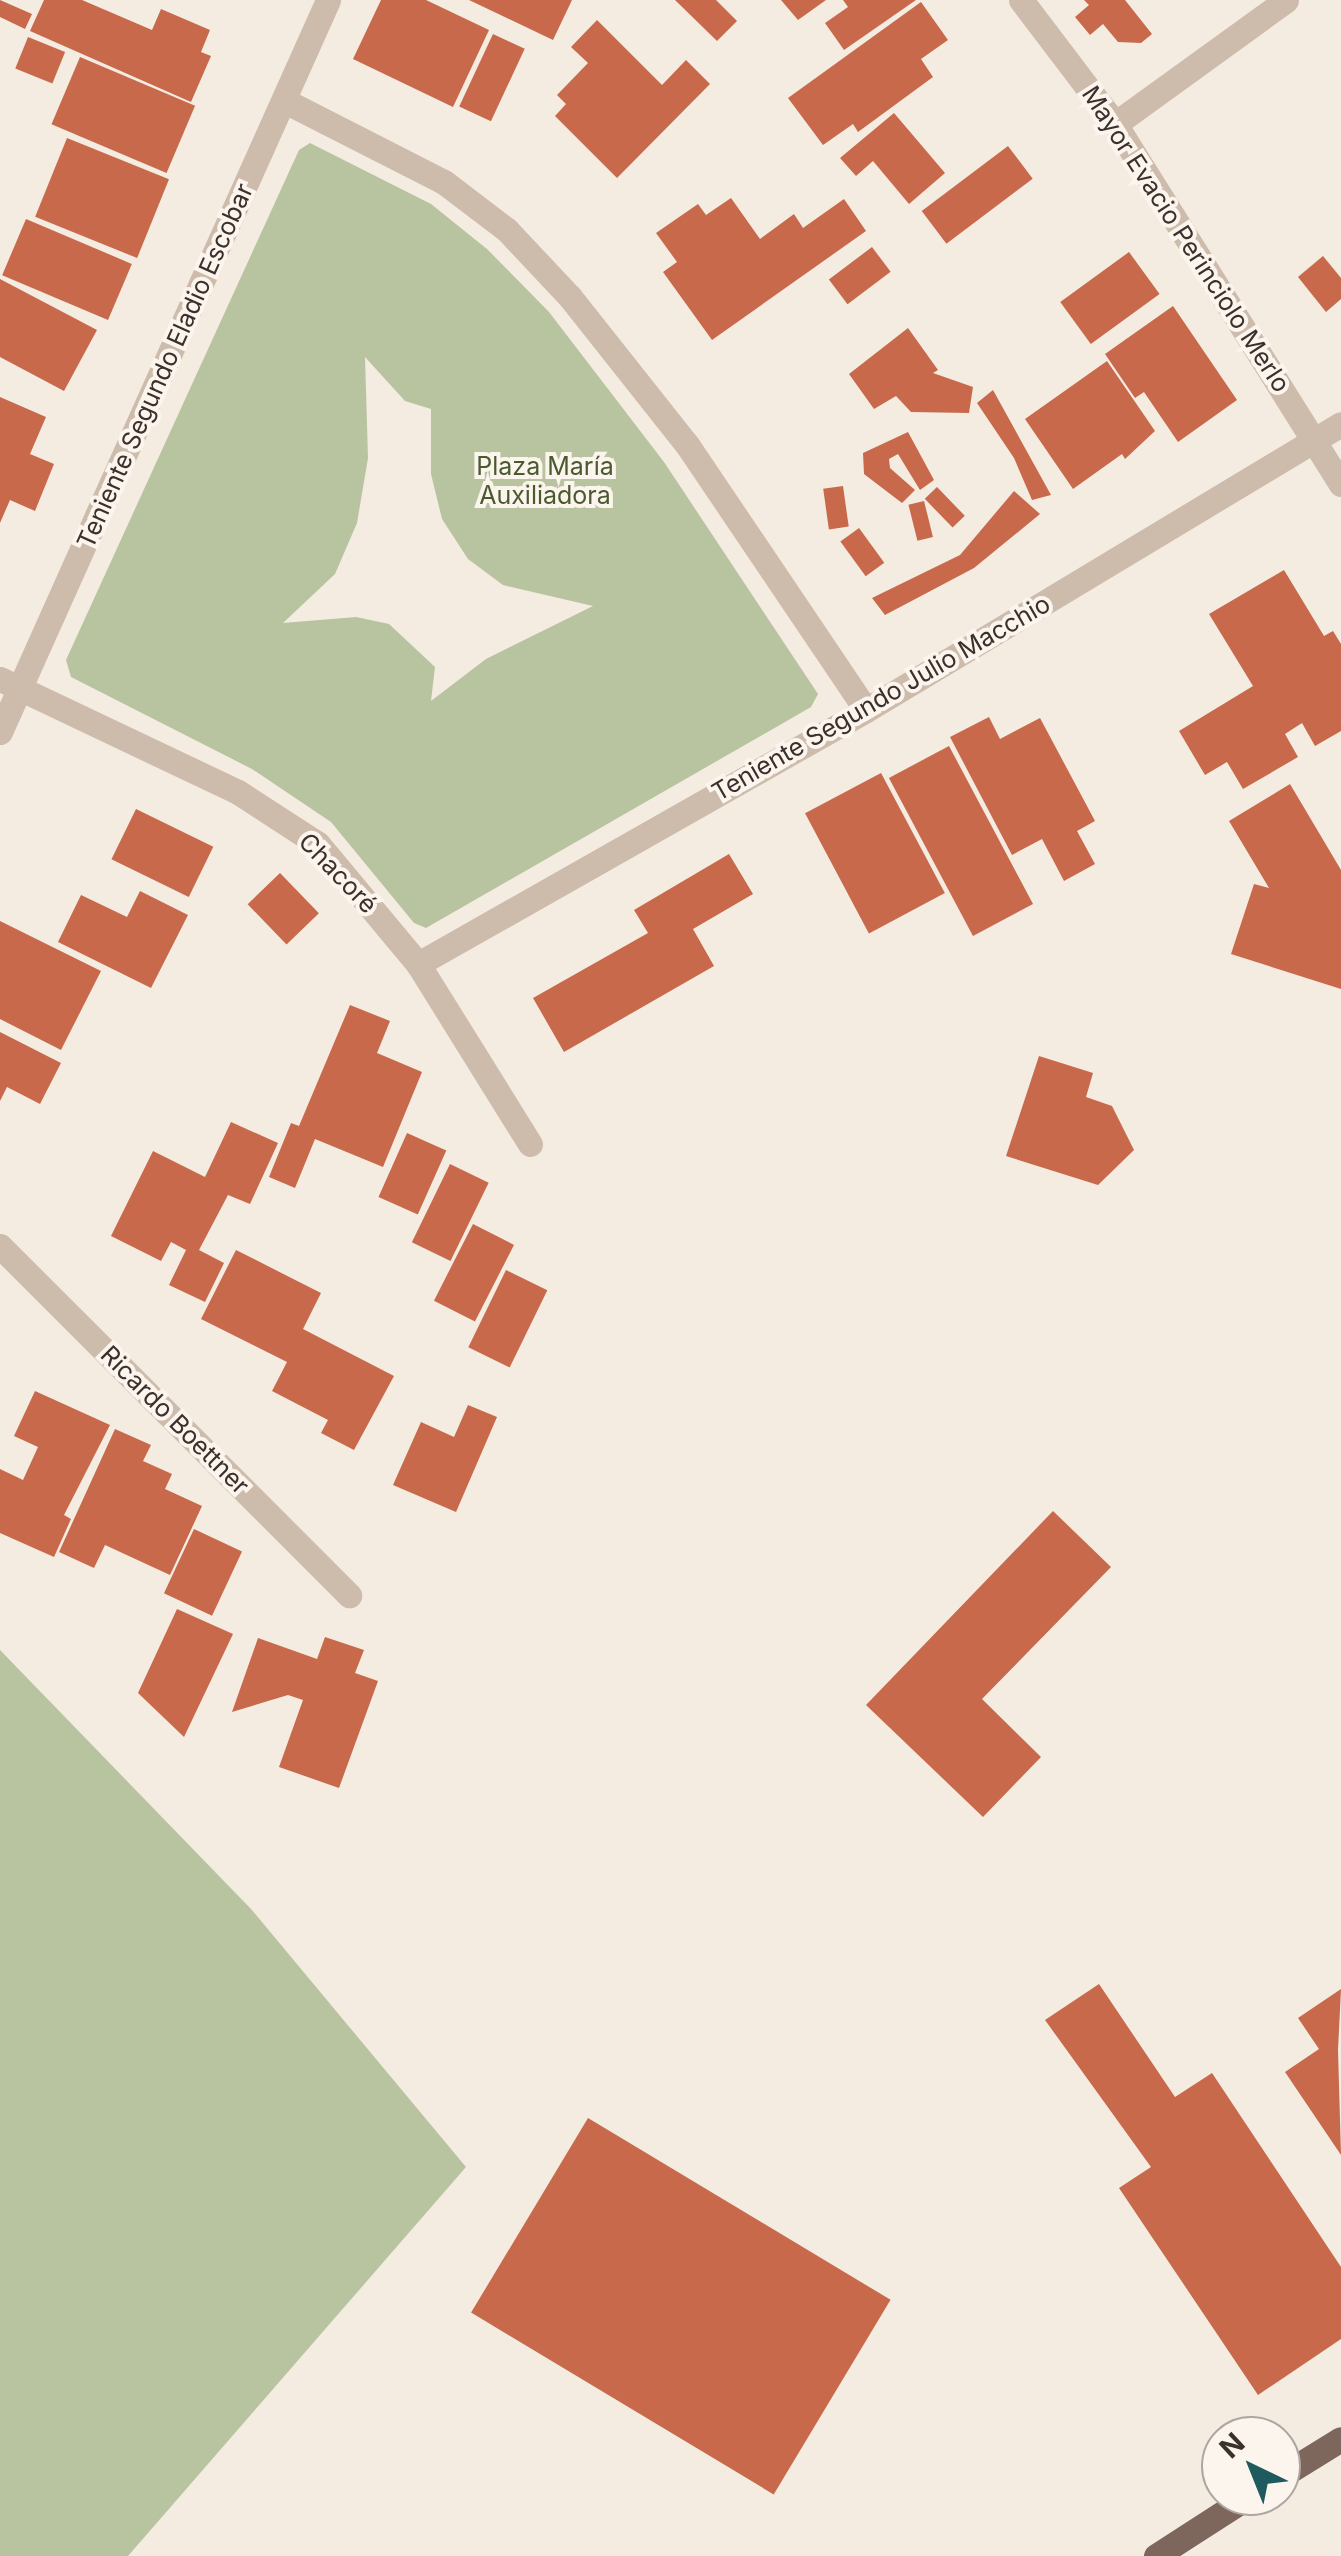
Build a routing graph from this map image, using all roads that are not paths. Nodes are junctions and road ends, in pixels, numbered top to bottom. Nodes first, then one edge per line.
1 (328, 0) edge
2 (1021, 0) edge
3 (1286, 0) edge
4 (286, 100) junction
5 (1115, 124) junction
6 (1341, 424) edge
7 (1316, 438) junction
8 (1341, 484) edge
9 (10, 684) edge
10 (866, 710) junction
11 (0, 732) edge
12 (418, 964) junction
13 (530, 1144) dead end
14 (0, 1246) edge
15 (349, 1594) dead end
16 (1341, 2439) edge
17 (1301, 2464) edge
18 (1222, 2516) edge
19 (1172, 2552) edge

1 - 4 street, Teniente Segundo Eladio Escobar
2 - 5 street, Mayor Evacio Perinciolo Merlo
3 - 5 street
4 - 9 street, Teniente Segundo Eladio Escobar
4 - 10 street
5 - 7 street, Mayor Evacio Perinciolo Merlo
6 - 7 street, Teniente Segundo Julio Macchio
7 - 8 street, Mayor Evacio Perinciolo Merlo
7 - 10 street, Teniente Segundo Julio Macchio
9 - 11 street, Teniente Segundo Eladio Escobar
9 - 12 street, Chacoré
10 - 12 street, Teniente Segundo Julio Macchio
12 - 13 street, Chacoré
14 - 15 street, Ricardo Boettner
16 - 17 main road
18 - 19 main road

